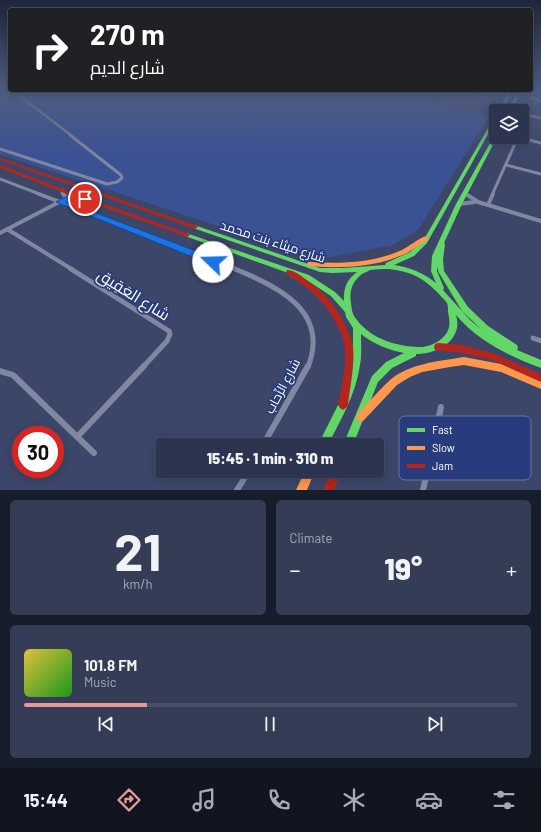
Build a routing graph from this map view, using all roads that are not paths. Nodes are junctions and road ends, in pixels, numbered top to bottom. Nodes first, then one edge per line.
1 (41, 113) edge
2 (529, 115) edge
3 (541, 118) edge
4 (489, 129) edge
5 (529, 140) edge
6 (541, 143) edge
7 (492, 144) edge
8 (515, 144) edge
9 (0, 149) edge
10 (0, 159) edge
11 (506, 165) junction
12 (0, 166) edge
13 (541, 174) edge
14 (0, 179) edge
15 (63, 190) junction
16 (465, 193) junction
17 (85, 199) junction
18 (62, 201) junction
19 (478, 202) junction
20 (459, 204) junction
21 (488, 205) junction
22 (541, 221) edge
23 (7, 229) junction
24 (0, 233) edge
25 (428, 237) junction
26 (442, 242) junction
27 (285, 259) junction
28 (278, 266) junction
29 (385, 266) junction
30 (371, 267) junction
31 (443, 293) junction
32 (450, 303) junction
33 (348, 312) junction
34 (357, 325) junction
35 (533, 338) dead end
36 (541, 342) edge
37 (438, 347) junction
38 (415, 352) junction
39 (541, 360) edge
40 (541, 364) edge
41 (0, 371) edge
42 (541, 378) edge
43 (541, 385) edge
44 (343, 405) junction
45 (440, 407) dead end
46 (438, 416) edge
47 (361, 418) junction
48 (78, 436) junction
49 (268, 438) edge
50 (326, 438) edge
51 (351, 438) edge
52 (94, 453) dead end
53 (244, 478) edge
54 (306, 478) edge
55 (334, 478) edge
56 (425, 480) edge
57 (237, 490) edge
58 (300, 490) edge
59 (328, 490) edge
60 (423, 490) edge

1 - 9 street
2 - 3 street
4 - 25 main road
5 - 6 street
7 - 16 main road
8 - 11 street
10 - 27 main road, شارع ميثاء بنت محمد
11 - 13 street
11 - 21 street
12 - 15 main road, شارع ميثاء بنت محمد
14 - 18 street, شارع الرِّحاب
15 - 17 main road, شارع ميثاء بنت محمد
15 - 18 street
16 - 19 street
16 - 20 main road
17 - 18 street
17 - 28 main road, شارع ميثاء بنت محمد
18 - 23 street
18 - 49 street, شارع الرِّحاب
19 - 20 street
19 - 21 street
20 - 26 main road
21 - 22 street
23 - 24 street
23 - 48 street, شارع العَقِيق
25 - 27 main road
25 - 29 main road
26 - 31 main road
26 - 39 main road
27 - 30 main road, شارع ميثاء بنت محمد
28 - 33 main road, شارع ميثاء بنت محمد
28 - 44 main road
29 - 30 main road, شارع ميثاء بنت محمد
29 - 31 main road, شارع ميثاء بنت محمد
30 - 33 main road
31 - 32 main road, شارع ميثاء بنت محمد
32 - 37 main road
32 - 40 main road, شارع ميثاء بنت محمد
33 - 34 main road
34 - 38 main road
34 - 44 main road
35 - 36 street
37 - 38 main road
37 - 42 main road
38 - 47 main road
41 - 48 street
43 - 47 main road
44 - 50 main road
45 - 46 street
47 - 51 main road
48 - 52 street
53 - 57 street
54 - 58 main road
55 - 59 main road
56 - 60 street

